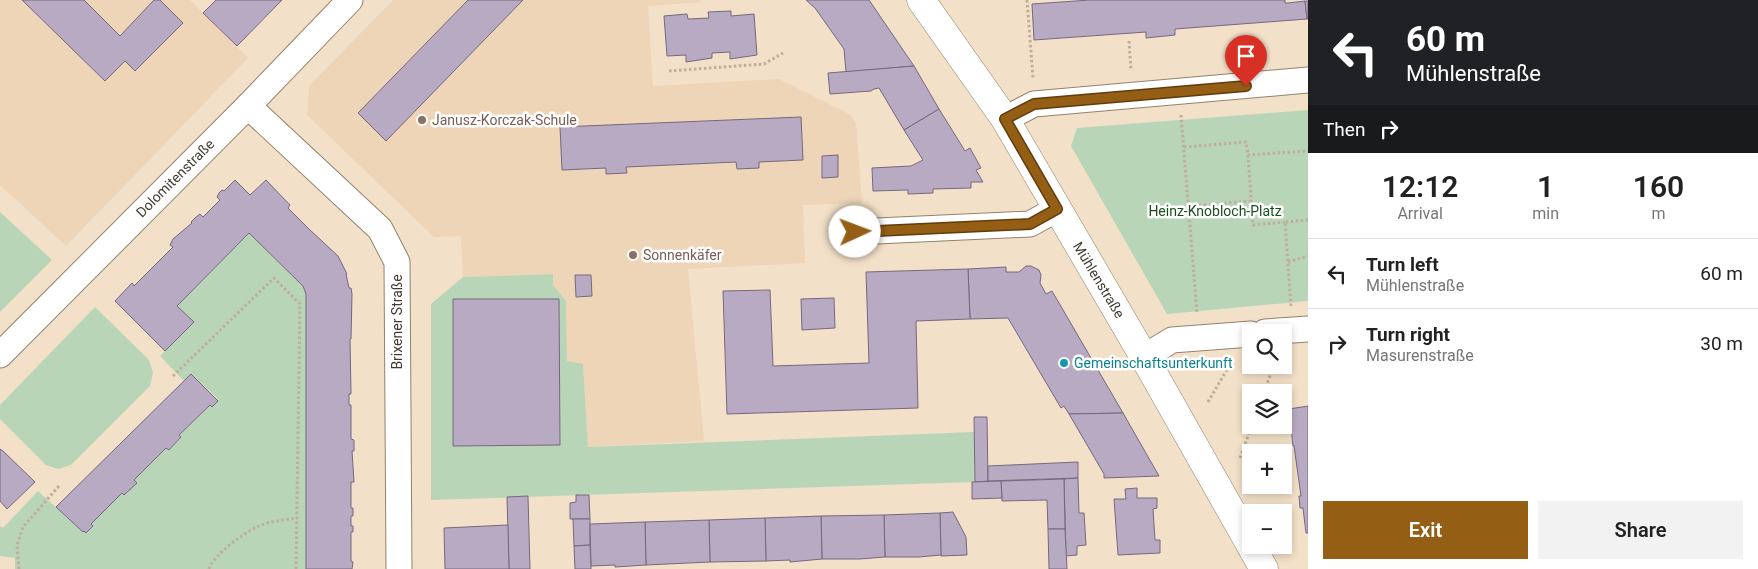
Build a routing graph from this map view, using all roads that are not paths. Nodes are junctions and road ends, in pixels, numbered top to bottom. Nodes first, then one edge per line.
1 (350, 0) edge
2 (921, 0) edge
3 (1308, 80) edge
4 (248, 106) junction
5 (1005, 119) junction
6 (1057, 209) junction
7 (855, 232) dead end
8 (1308, 329) edge
9 (1292, 330) edge
10 (1242, 335) edge
11 (0, 355) edge
12 (1144, 357) junction
13 (399, 569) edge
14 (1264, 569) edge

1 - 4 street, Dolomitenstraße
2 - 5 main road, Mühlenstraße
3 - 5 street
4 - 11 street, Dolomitenstraße
4 - 13 street, Brixener Straße
5 - 6 main road, Mühlenstraße
6 - 7 street
6 - 12 main road, Mühlenstraße
8 - 9 street
10 - 12 street
12 - 14 main road, Mühlenstraße

